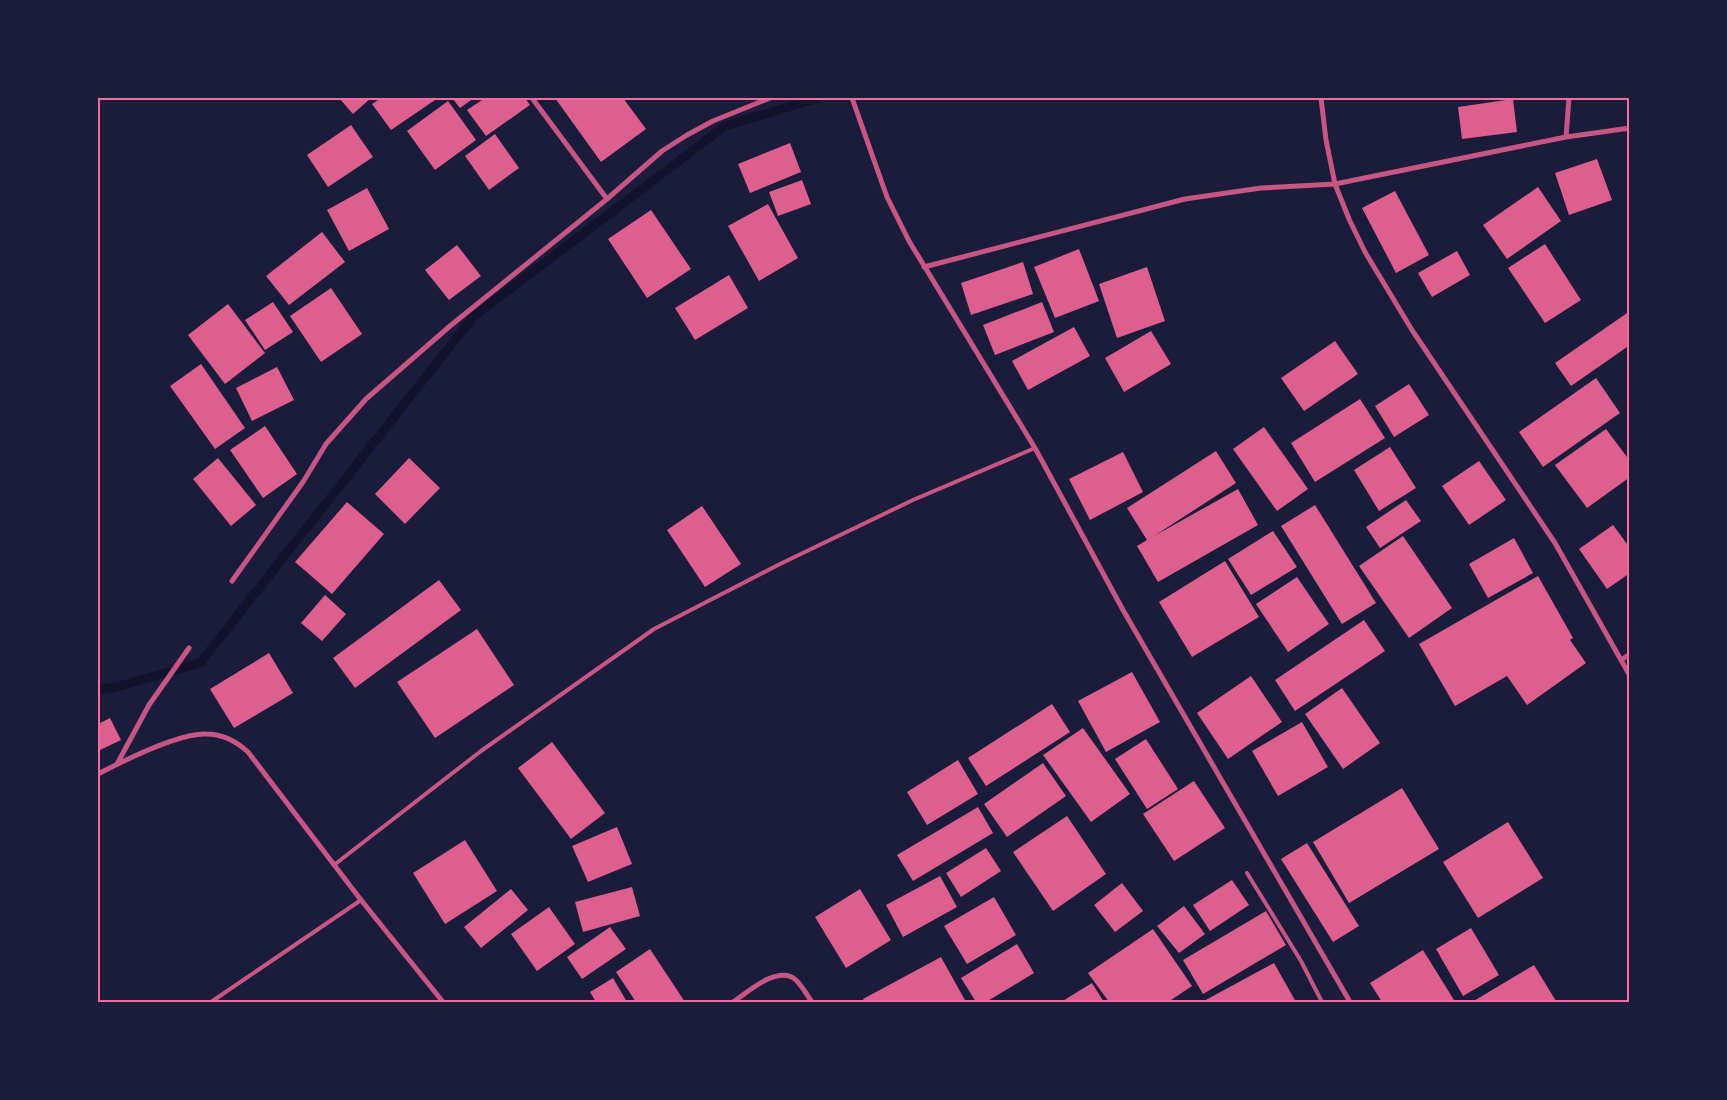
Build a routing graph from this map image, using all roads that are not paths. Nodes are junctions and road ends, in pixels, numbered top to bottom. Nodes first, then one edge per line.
1 (532, 98) edge
2 (770, 98) edge
3 (852, 98) edge
4 (1321, 98) edge
5 (1569, 98) edge
6 (1630, 128) edge
7 (1566, 137) junction
8 (1335, 184) junction
9 (606, 199) junction
10 (924, 267) junction
11 (1035, 448) junction
12 (232, 581) dead end
13 (189, 648) dead end
14 (1630, 654) edge
15 (1621, 660) junction
16 (1630, 676) edge
17 (116, 764) junction
18 (98, 774) edge
19 (334, 865) junction
20 (1247, 873) dead end
21 (361, 900) junction
22 (211, 1002) edge
23 (443, 1002) edge
24 (733, 1002) edge
25 (812, 1002) edge
26 (1322, 1002) edge
27 (1350, 1002) edge

1 - 9 street
2 - 9 street
3 - 10 street
4 - 8 street
5 - 7 street
6 - 7 street
7 - 8 street
8 - 10 street
8 - 15 street
9 - 12 street
10 - 11 street
11 - 19 lane
11 - 27 street
13 - 17 street
14 - 15 street
15 - 16 street
17 - 18 street
17 - 19 street
19 - 21 street
20 - 26 lane
21 - 22 lane
21 - 23 street
24 - 25 street

